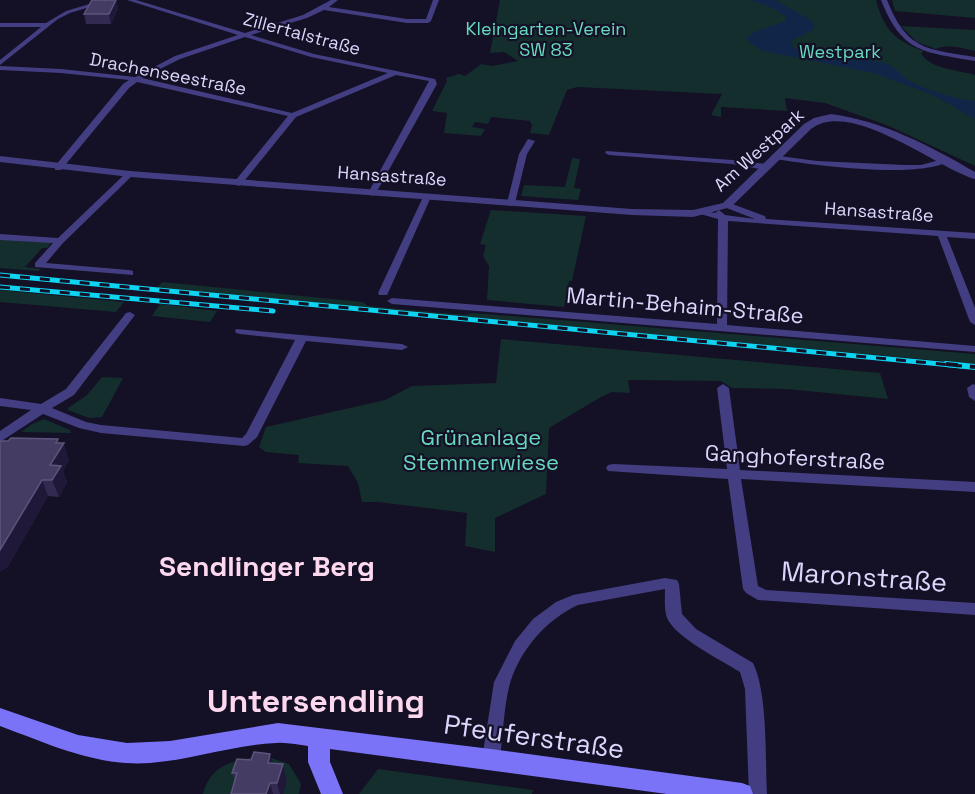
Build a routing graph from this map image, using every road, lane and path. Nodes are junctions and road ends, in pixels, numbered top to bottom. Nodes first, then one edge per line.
1 (109, 0) edge
2 (130, 0) edge
3 (335, 0) edge
4 (345, 0) edge
5 (436, 0) edge
6 (884, 0) edge
7 (323, 8) junction
8 (333, 10) junction
9 (0, 25) edge
10 (47, 25) junction
11 (246, 35) junction
12 (975, 59) edge
13 (0, 63) edge
14 (0, 68) edge
15 (395, 72) junction
16 (135, 79) junction
17 (293, 115) junction
18 (531, 141) dead end
19 (609, 153) dead end
20 (775, 157) junction
21 (0, 159) edge
22 (947, 160) junction
23 (766, 167) junction
24 (58, 168) junction
25 (130, 174) junction
26 (975, 176) edge
27 (238, 183) junction
28 (372, 193) junction
29 (427, 197) junction
30 (511, 203) junction
31 (722, 211) junction
32 (699, 212) joint
33 (781, 223) junction
34 (942, 235) junction
35 (975, 236) edge
36 (0, 237) edge
37 (60, 241) junction
38 (129, 273) dead end
39 (130, 315) dead end
40 (975, 322) edge
41 (722, 327) junction
42 (240, 331) dead end
43 (302, 337) junction
44 (402, 347) dead end
45 (975, 349) edge
46 (723, 388) dead end
47 (0, 402) edge
48 (44, 409) junction
49 (0, 438) edge
50 (613, 468) dead end
51 (734, 474) junction
52 (975, 487) edge
53 (975, 609) edge
54 (0, 717) edge
55 (319, 737) junction
56 (491, 759) junction
57 (332, 794) edge
58 (742, 794) edge
59 (758, 794) edge

1 - 10 street
2 - 11 street, Zillertalstraße
3 - 7 street
4 - 8 street
5 - 8 street
6 - 12 street
7 - 8 street
7 - 11 street
9 - 10 street
10 - 13 street
11 - 15 street, Zillertalstraße
11 - 16 street
14 - 16 street, Drachenseestraße
15 - 17 street
15 - 28 street, Zillertalstraße
16 - 17 street, Drachenseestraße
16 - 24 street
17 - 27 street
18 - 30 street
19 - 23 street
20 - 22 street
20 - 22 street, Am Westpark
20 - 23 street, Am Westpark
21 - 24 street, Hansastraße
22 - 26 street, Am Westpark
23 - 31 street, Am Westpark
24 - 25 street, Hansastraße
25 - 27 street, Hansastraße
25 - 37 street
27 - 28 street, Hansastraße
28 - 29 street, Hansastraße
29 - 30 street, Hansastraße
29 - 41 street, Martin-Behaim-Straße
30 - 32 street, Hansastraße
31 - 32 street, Am Westpark
31 - 33 street, Hansastraße
31 - 33 street, Hansastraße
31 - 41 street
33 - 34 street, Hansastraße
34 - 35 street, Hansastraße
34 - 40 street
36 - 37 street
37 - 38 street
39 - 48 street
41 - 45 street, Martin-Behaim-Straße
42 - 43 street
43 - 44 street
43 - 48 street
46 - 51 street
47 - 48 street
48 - 49 street
50 - 51 street, Ganghoferstraße
51 - 52 street, Ganghoferstraße
51 - 53 street, Maronstraße
54 - 55 main road, Pfeuferstraße
55 - 56 main road, Pfeuferstraße
55 - 57 main road
56 - 58 main road, Pfeuferstraße
56 - 59 street

